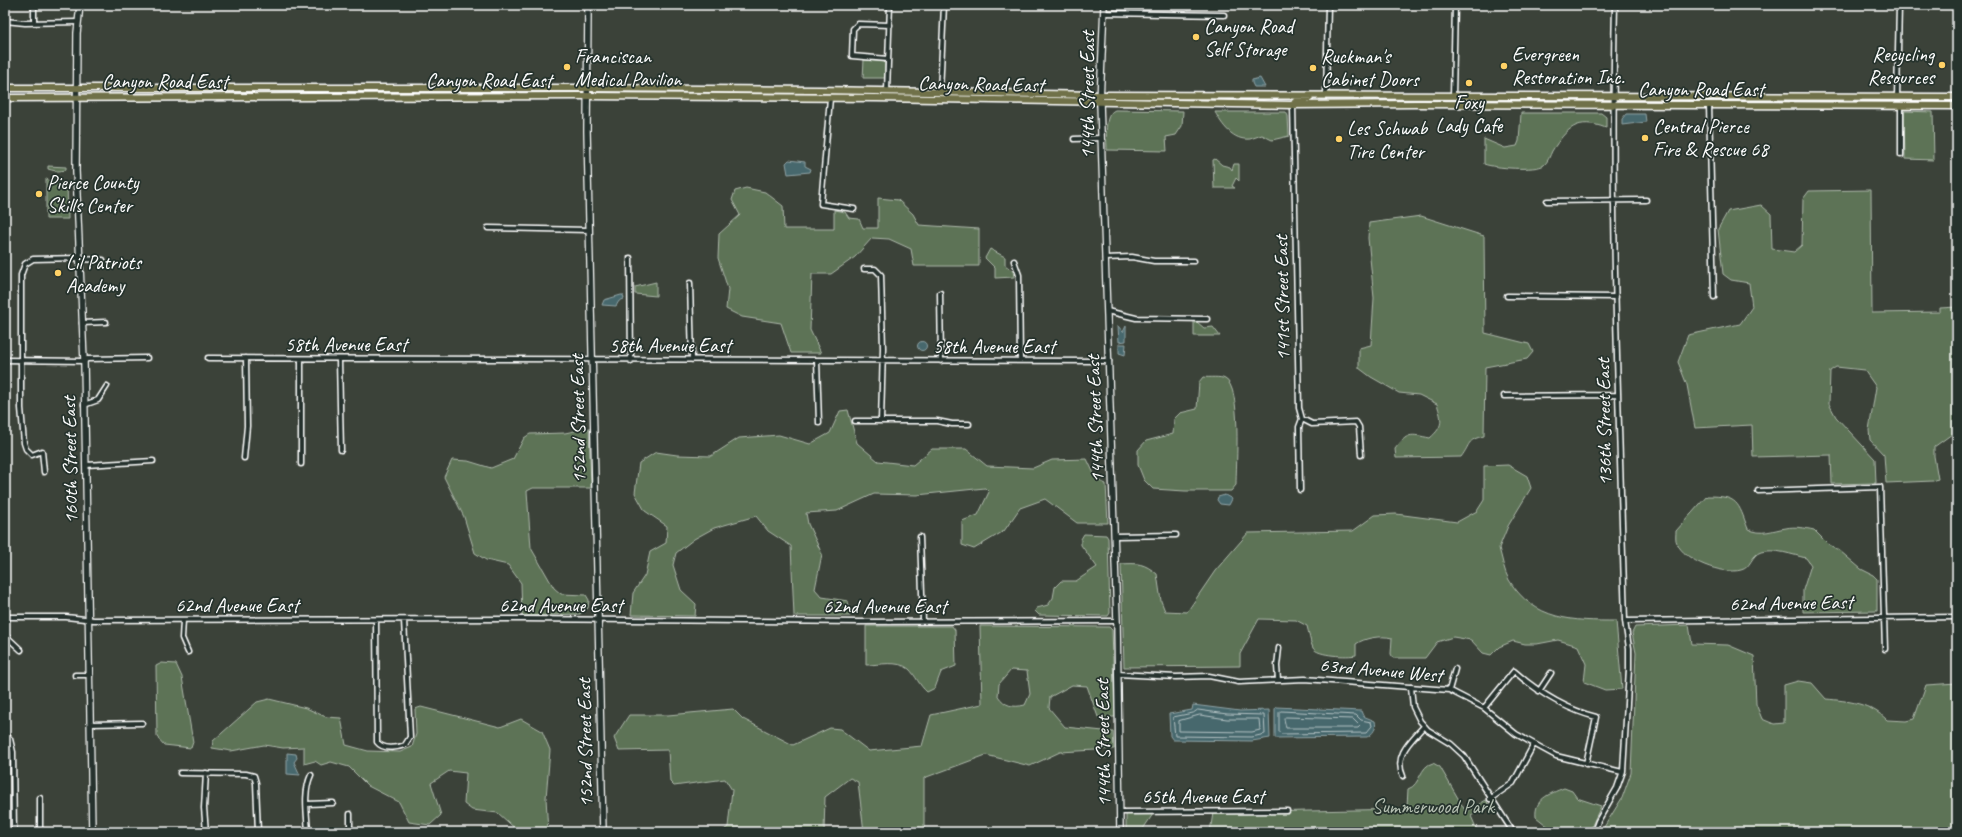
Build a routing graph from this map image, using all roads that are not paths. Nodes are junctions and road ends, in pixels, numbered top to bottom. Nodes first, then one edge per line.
1 (34, 5) edge
2 (80, 5) edge
3 (588, 5) edge
4 (890, 5) edge
5 (944, 5) edge
6 (1104, 5) edge
7 (1328, 5) edge
8 (1455, 5) edge
9 (1615, 5) edge
10 (1899, 5) edge
11 (1104, 13) junction
12 (1224, 15) dead end
13 (5, 21) edge
14 (78, 22) junction
15 (34, 23) junction
16 (890, 25) junction
17 (888, 58) junction
18 (5, 88) edge
19 (76, 88) junction
20 (586, 88) junction
21 (820, 90) junction
22 (887, 91) junction
23 (940, 92) junction
24 (586, 96) junction
25 (1326, 96) junction
26 (1453, 96) junction
27 (1613, 96) junction
28 (76, 97) junction
29 (1897, 97) junction
30 (5, 98) edge
31 (790, 98) junction
32 (830, 98) junction
33 (1957, 98) edge
34 (1100, 99) junction
35 (1417, 104) junction
36 (1293, 105) junction
37 (1613, 105) junction
38 (1709, 105) junction
39 (1866, 105) junction
40 (1901, 106) junction
41 (1942, 106) junction
42 (1957, 106) edge
43 (1101, 138) junction
44 (1074, 139) dead end
45 (1901, 155) dead end
46 (1646, 200) dead end
47 (1547, 201) dead end
48 (1614, 201) junction
49 (854, 209) dead end
50 (488, 228) dead end
51 (589, 230) junction
52 (630, 258) dead end
53 (1105, 258) junction
54 (80, 259) junction
55 (103, 260) dead end
56 (1014, 261) dead end
57 (1194, 261) dead end
58 (864, 270) dead end
59 (690, 283) dead end
60 (940, 293) dead end
61 (1507, 296) dead end
62 (1616, 297) junction
63 (1714, 297) dead end
64 (1107, 311) junction
65 (1207, 319) dead end
66 (82, 322) junction
67 (106, 322) dead end
68 (147, 358) dead end
69 (208, 358) dead end
70 (246, 358) junction
71 (301, 359) junction
72 (5, 360) edge
73 (339, 360) junction
74 (592, 360) junction
75 (692, 360) junction
76 (817, 360) junction
77 (882, 360) junction
78 (22, 361) junction
79 (84, 361) junction
80 (631, 361) junction
81 (941, 361) junction
82 (1020, 361) junction
83 (1108, 361) junction
84 (107, 386) dead end
85 (1504, 396) dead end
86 (1618, 396) junction
87 (84, 405) junction
88 (1302, 418) junction
89 (855, 421) dead end
90 (881, 421) junction
91 (819, 423) dead end
92 (968, 424) dead end
93 (341, 450) dead end
94 (1361, 455) dead end
95 (244, 458) dead end
96 (153, 461) dead end
97 (301, 464) dead end
98 (86, 465) junction
99 (44, 472) dead end
100 (1300, 490) dead end
101 (1758, 491) dead end
102 (1176, 535) dead end
103 (1115, 536) junction
104 (920, 537) dead end
105 (5, 617) edge
106 (1884, 617) junction
107 (1957, 617) edge
108 (89, 620) junction
109 (183, 620) junction
110 (376, 620) junction
111 (404, 620) junction
112 (598, 620) junction
113 (923, 621) junction
114 (1117, 621) junction
115 (1625, 621) junction
116 (5, 635) edge
117 (1279, 648) dead end
118 (1885, 649) dead end
119 (21, 650) dead end
120 (188, 652) dead end
121 (1455, 669) dead end
122 (1551, 673) dead end
123 (1118, 674) junction
124 (75, 675) dead end
125 (90, 675) junction
126 (1278, 680) junction
127 (1411, 687) junction
128 (1449, 690) junction
129 (1539, 691) junction
130 (1484, 708) junction
131 (142, 723) dead end
132 (90, 724) junction
133 (1424, 726) junction
134 (5, 734) edge
135 (1534, 744) junction
136 (1586, 764) junction
137 (1622, 772) junction
138 (180, 773) dead end
139 (206, 773) junction
140 (311, 775) dead end
141 (1403, 776) dead end
142 (40, 798) dead end
143 (1490, 799) junction
144 (333, 803) dead end
145 (307, 804) junction
146 (1287, 811) dead end
147 (1120, 812) junction
148 (350, 814) dead end
149 (14, 832) edge
150 (40, 832) edge
151 (92, 832) edge
152 (206, 832) edge
153 (258, 832) edge
154 (308, 832) edge
155 (350, 832) edge
156 (603, 832) edge
157 (1120, 832) edge
158 (1513, 832) edge
159 (1594, 832) edge

1 - 15 street
2 - 14 street, 160th Street East
3 - 20 street, 152nd Street East
4 - 16 street
5 - 23 street
6 - 11 street, 144th Street East
7 - 25 street
8 - 26 street
9 - 27 street, 136th Street East
10 - 29 street
11 - 12 street
11 - 34 street, 144th Street East
13 - 15 street
14 - 15 street
14 - 19 street, 160th Street East
16 - 17 street
16 - 17 street
17 - 22 street
18 - 19 main road, Canyon Road East
19 - 20 main road, Canyon Road East
19 - 28 street, 160th Street East
20 - 21 main road, Canyon Road East
20 - 24 street, 152nd Street East
21 - 22 main road, Canyon Road East
21 - 31 main road
22 - 23 main road, Canyon Road East
23 - 34 main road, Canyon Road East
24 - 28 main road, Canyon Road East
24 - 31 main road, Canyon Road East
24 - 51 street, 152nd Street East
25 - 26 main road, Canyon Road East
25 - 34 main road, Canyon Road East
25 - 36 main road
26 - 27 main road, Canyon Road East
26 - 35 main road
27 - 29 main road, Canyon Road East
27 - 37 street, 136th Street East
28 - 30 main road, Canyon Road East
28 - 54 street, 160th Street East
29 - 33 main road, Canyon Road East
29 - 39 main road
31 - 32 main road, Canyon Road East
32 - 34 main road, Canyon Road East
32 - 49 street
33 - 41 main road
34 - 36 main road, Canyon Road East
34 - 43 street, 144th Street East
35 - 36 main road, Canyon Road East
35 - 37 main road, Canyon Road East
36 - 88 street, 141st Street East
37 - 38 main road, Canyon Road East
37 - 48 street, 136th Street East
38 - 39 main road, Canyon Road East
38 - 63 street
39 - 40 main road, Canyon Road East
40 - 41 main road, Canyon Road East
40 - 45 street
41 - 42 main road, Canyon Road East
43 - 44 street
43 - 53 street, 144th Street East
46 - 48 street
47 - 48 street
48 - 62 street, 136th Street East
50 - 51 street
51 - 74 street, 152nd Street East
52 - 80 street
53 - 57 street
53 - 64 street, 144th Street East
54 - 55 street
54 - 66 street, 160th Street East
54 - 78 street
56 - 82 street
58 - 77 street
59 - 75 street
60 - 81 street
61 - 62 street
62 - 86 street, 136th Street East
64 - 65 street
64 - 83 street, 144th Street East
66 - 67 street
66 - 79 street, 160th Street East
68 - 79 street
69 - 70 street, 58th Avenue East
70 - 71 street, 58th Avenue East
70 - 95 street
71 - 73 street, 58th Avenue East
71 - 97 street
72 - 78 street
73 - 74 street, 58th Avenue East
73 - 93 street
74 - 80 street, 58th Avenue East
74 - 112 street, 152nd Street East
75 - 76 street, 58th Avenue East
75 - 80 street, 58th Avenue East
76 - 77 street, 58th Avenue East
76 - 91 street
77 - 81 street, 58th Avenue East
77 - 90 street
78 - 79 street
78 - 99 street
79 - 87 street, 160th Street East
81 - 82 street, 58th Avenue East
82 - 83 street, 58th Avenue East
83 - 103 street, 144th Street East
84 - 87 street
85 - 86 street
86 - 115 street, 136th Street East
87 - 98 street, 160th Street East
88 - 94 street
88 - 100 street, 141st Street East
89 - 90 street
90 - 92 street
96 - 98 street
98 - 108 street, 160th Street East
101 - 106 street
102 - 103 street
103 - 114 street, 144th Street East
104 - 113 street
105 - 108 street, 62nd Avenue East
106 - 107 street, 62nd Avenue East
106 - 115 street, 62nd Avenue East
106 - 118 street
108 - 109 street, 62nd Avenue East
108 - 125 street, 160th Street East
109 - 110 street, 62nd Avenue East
109 - 120 street
110 - 111 street, 62nd Avenue East
110 - 111 street
111 - 112 street, 62nd Avenue East
112 - 113 street, 62nd Avenue East
112 - 156 street, 152nd Street East
113 - 114 street, 62nd Avenue East
114 - 123 street, 144th Street East
115 - 137 street, 136th Street East
116 - 119 street
117 - 126 street
121 - 128 street
122 - 129 street
123 - 126 street, 63rd Avenue West
123 - 147 street, 144th Street East
124 - 125 street
125 - 132 street, 160th Street East
126 - 127 street, 63rd Avenue West
127 - 128 street, 63rd Avenue West
127 - 133 street
128 - 130 street, 63rd Avenue West
129 - 130 street
129 - 136 street
130 - 135 street, 63rd Avenue West
131 - 132 street
132 - 151 street, 160th Street East
133 - 141 street
133 - 143 street
134 - 149 street
135 - 136 street, 63rd Avenue West
135 - 143 street
136 - 137 street, 63rd Avenue West
137 - 159 street, 136th Street East
138 - 139 street
139 - 152 street
139 - 153 street
140 - 145 street
142 - 150 street
143 - 158 street
144 - 145 street
145 - 154 street
146 - 147 street, 65th Avenue East
147 - 157 street, 144th Street East
148 - 155 street

